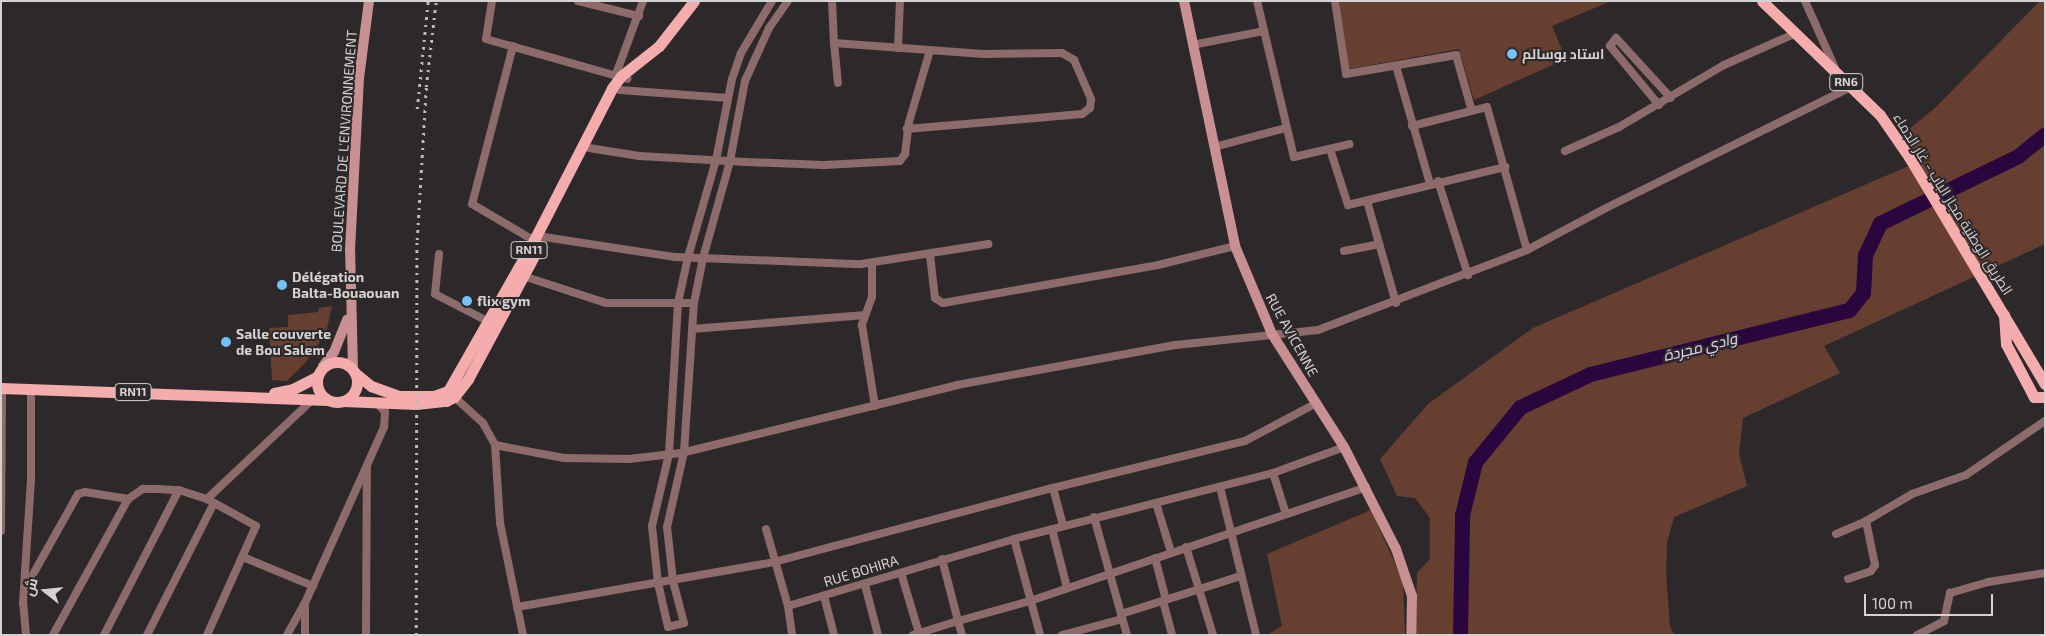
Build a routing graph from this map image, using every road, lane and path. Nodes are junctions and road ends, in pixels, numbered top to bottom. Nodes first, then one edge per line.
1 (368, 1) edge
2 (492, 1) edge
3 (578, 1) edge
4 (643, 1) edge
5 (694, 1) edge
6 (772, 1) edge
7 (788, 1) edge
8 (832, 1) edge
9 (900, 1) edge
10 (1184, 1) edge
11 (1257, 1) edge
12 (1335, 1) edge
13 (1753, 1) edge
14 (1762, 1) edge
15 (1805, 1) edge
16 (1774, 15) junction
17 (639, 16) junction
18 (1264, 31) junction
19 (1794, 34) junction
20 (834, 43) junction
21 (1192, 45) junction
22 (513, 46) junction
23 (898, 48) junction
24 (930, 50) junction
25 (1396, 66) junction
26 (1838, 74) junction
27 (621, 76) junction
28 (838, 83) dead end
29 (1851, 87) junction
30 (620, 90) junction
31 (728, 98) junction
32 (1671, 98) junction
33 (1659, 106) junction
34 (1471, 108) junction
35 (1412, 126) junction
36 (1286, 128) junction
37 (907, 129) junction
38 (1350, 144) dead end
39 (1214, 147) junction
40 (589, 148) junction
41 (1330, 149) junction
42 (1565, 151) dead end
43 (716, 160) junction
44 (730, 161) junction
45 (1505, 167) junction
46 (1434, 182) junction
47 (1367, 201) junction
48 (539, 241) junction
49 (988, 244) dead end
50 (1379, 244) junction
51 (1235, 246) junction
52 (1527, 250) junction
53 (1344, 251) dead end
54 (439, 254) dead end
55 (930, 255) junction
56 (688, 257) junction
57 (702, 258) junction
58 (872, 264) junction
59 (1468, 275) junction
60 (523, 276) junction
61 (678, 303) junction
62 (694, 303) junction
63 (1396, 303) junction
64 (350, 312) junction
65 (2004, 313) junction
66 (865, 315) junction
67 (489, 322) junction
68 (692, 329) junction
69 (1272, 334) junction
70 (323, 366) junction
71 (354, 371) junction
72 (317, 377) junction
73 (2045, 384) edge
74 (2, 388) edge
75 (31, 389) junction
76 (451, 394) junction
77 (264, 396) junction
78 (2045, 397) edge
79 (313, 399) junction
80 (327, 400) junction
81 (343, 401) junction
82 (376, 402) junction
83 (1315, 404) junction
84 (875, 406) junction
85 (2045, 421) edge
86 (495, 445) junction
87 (1344, 447) junction
88 (684, 452) junction
89 (669, 454) junction
90 (366, 464) junction
91 (1273, 473) junction
92 (1220, 487) junction
93 (1366, 487) junction
94 (1053, 488) junction
95 (178, 490) junction
96 (128, 498) junction
97 (211, 501) junction
98 (1156, 503) junction
99 (1286, 514) junction
100 (1094, 517) junction
101 (1866, 522) junction
102 (1063, 526) junction
103 (1052, 528) junction
104 (766, 529) dead end
105 (1, 531) edge
106 (1229, 533) junction
107 (1836, 534) dead end
108 (1014, 539) junction
109 (1186, 548) junction
110 (1171, 552) junction
111 (243, 557) junction
112 (1155, 558) junction
113 (942, 559) junction
114 (774, 562) junction
115 (901, 573) junction
116 (1111, 573) junction
117 (2045, 574) edge
118 (1241, 576) junction
119 (1848, 579) dead end
120 (673, 581) junction
121 (658, 583) junction
122 (865, 585) junction
123 (313, 586) junction
124 (1068, 588) junction
125 (25, 589) junction
126 (1200, 589) junction
127 (824, 596) junction
128 (1164, 600) junction
129 (1030, 601) junction
130 (305, 603) junction
131 (788, 606) junction
132 (517, 607) junction
133 (1122, 616) junction
134 (958, 621) junction
135 (1081, 632) edge
136 (918, 634) edge
137 (26, 635) edge
138 (53, 635) edge
139 (104, 635) edge
140 (147, 635) edge
141 (207, 635) edge
142 (288, 635) edge
143 (305, 635) edge
144 (366, 635) edge
145 (523, 635) edge
146 (792, 635) edge
147 (834, 635) edge
148 (878, 635) edge
149 (962, 635) edge
150 (1040, 635) edge
151 (1062, 635) edge
152 (1127, 635) edge
153 (1172, 635) edge
154 (1213, 635) edge
155 (1256, 635) edge
156 (1411, 635) edge
157 (1917, 635) edge

1 - 64 street, BOULEVARD DE L'ENVIRONNEMENT
2 - 22 street
3 - 17 street
4 - 17 street
5 - 27 main road, RN11
6 - 31 street
7 - 44 street
8 - 20 street
9 - 23 street
10 - 21 street, RUE AVICENNE
11 - 18 street
12 - 25 street
13 - 16 main road, الطريق الوطنية مجاز الباب - غار الدماء / RN6
14 - 16 main road, الطريق الوطنية مجاز الباب - غار الدماء / RN6
15 - 26 street
16 - 19 main road, الطريق الوطنية مجاز الباب - غار الدماء / RN6
17 - 27 street
18 - 21 street
18 - 36 street
19 - 26 main road, الطريق الوطنية مجاز الباب - غار الدماء / RN6
19 - 32 street
20 - 23 street
20 - 28 street
21 - 39 street, RUE AVICENNE
22 - 27 street
22 - 48 street
23 - 24 street
24 - 37 street
24 - 37 street
25 - 34 street
25 - 35 street
26 - 29 main road, الطريق الوطنية مجاز الباب - غار الدماء / RN6
27 - 30 main road, RN11
27 - 48 main road, RN11
29 - 52 street
29 - 65 main road, الطريق الوطنية مجاز الباب - غار الدماء / RN6
30 - 31 street
30 - 40 main road, RN11
31 - 43 street
32 - 33 street
32 - 33 street
33 - 42 street
34 - 35 street
34 - 45 street
35 - 46 street
36 - 39 street
36 - 41 street
37 - 44 street
38 - 41 street
39 - 51 street, RUE AVICENNE
40 - 43 street
40 - 48 main road, RN11
41 - 47 street
43 - 44 street
43 - 56 street
44 - 57 street
45 - 46 street
45 - 52 street
46 - 47 street
46 - 59 street
47 - 50 street
48 - 56 street
48 - 60 main road, RN11
48 - 67 main road, RN11
49 - 55 street
50 - 53 street
50 - 63 street
51 - 55 street
51 - 69 street, RUE AVICENNE
52 - 59 street
54 - 67 street
55 - 58 street
56 - 57 street
56 - 61 street
57 - 58 street
57 - 62 street
58 - 66 street
59 - 63 street
60 - 61 street
60 - 76 main road, RN11
61 - 62 street
61 - 89 street
62 - 68 street
63 - 69 street
64 - 70 street
64 - 71 street, BOULEVARD DE L'ENVIRONNEMENT
65 - 73 main road, الطريق الوطنية مجاز الباب - غار الدماء / RN6
65 - 78 main road
66 - 68 street
66 - 84 street
67 - 76 main road, RN11
68 - 88 street
69 - 83 street, RUE AVICENNE
69 - 84 street
70 - 71 main road
70 - 72 main road
71 - 76 main road
71 - 81 main road
72 - 77 main road, RN11
72 - 80 main road
74 - 75 main road, RN11
74 - 105 street
75 - 77 main road, RN11
75 - 125 street
76 - 82 main road, RN11
76 - 86 street
77 - 79 main road, RN11
79 - 80 main road, RN11
79 - 97 street
80 - 81 main road, RN11
81 - 82 main road, RN11
82 - 90 street
83 - 87 street, RUE AVICENNE
83 - 94 street
84 - 88 street
85 - 101 street
86 - 89 street
86 - 132 street
87 - 91 street, RUE BOHIRA
87 - 93 street, RUE AVICENNE
88 - 89 street
88 - 120 street
89 - 121 street
90 - 123 street
90 - 144 street
91 - 92 street, RUE BOHIRA
91 - 99 street
92 - 98 street, RUE BOHIRA
92 - 106 street
93 - 99 street
93 - 156 street, RUE AVICENNE
94 - 102 street
94 - 114 street
95 - 96 street
95 - 97 street
95 - 139 street
96 - 125 street
96 - 138 street
97 - 111 street
97 - 140 street
98 - 100 street, RUE BOHIRA
98 - 110 street
99 - 106 street
100 - 102 street, RUE BOHIRA
100 - 116 street
101 - 107 street
101 - 119 street
102 - 103 street, RUE BOHIRA
103 - 108 street, RUE BOHIRA
103 - 124 street
104 - 114 street
106 - 109 street
106 - 118 street
108 - 113 street, RUE BOHIRA
108 - 129 street
109 - 110 street
109 - 126 street
110 - 112 street
111 - 123 street
111 - 141 street
112 - 116 street
112 - 128 street
113 - 115 street, RUE BOHIRA
113 - 134 street
114 - 120 street
114 - 131 street
115 - 122 street, RUE BOHIRA
115 - 136 street
116 - 124 street
116 - 133 street
117 - 157 street
118 - 126 street
118 - 155 street
120 - 121 street
120 - 121 street
121 - 132 street
122 - 127 street, RUE BOHIRA
122 - 148 street
123 - 130 street
124 - 129 street
125 - 137 street
126 - 128 street
126 - 154 street
127 - 131 street, RUE BOHIRA
127 - 147 street
128 - 133 street
128 - 153 street
129 - 134 street
129 - 150 street
130 - 142 street
130 - 143 street
131 - 146 street
132 - 145 street
133 - 135 street
133 - 152 street
134 - 136 street
134 - 149 street
135 - 151 street

